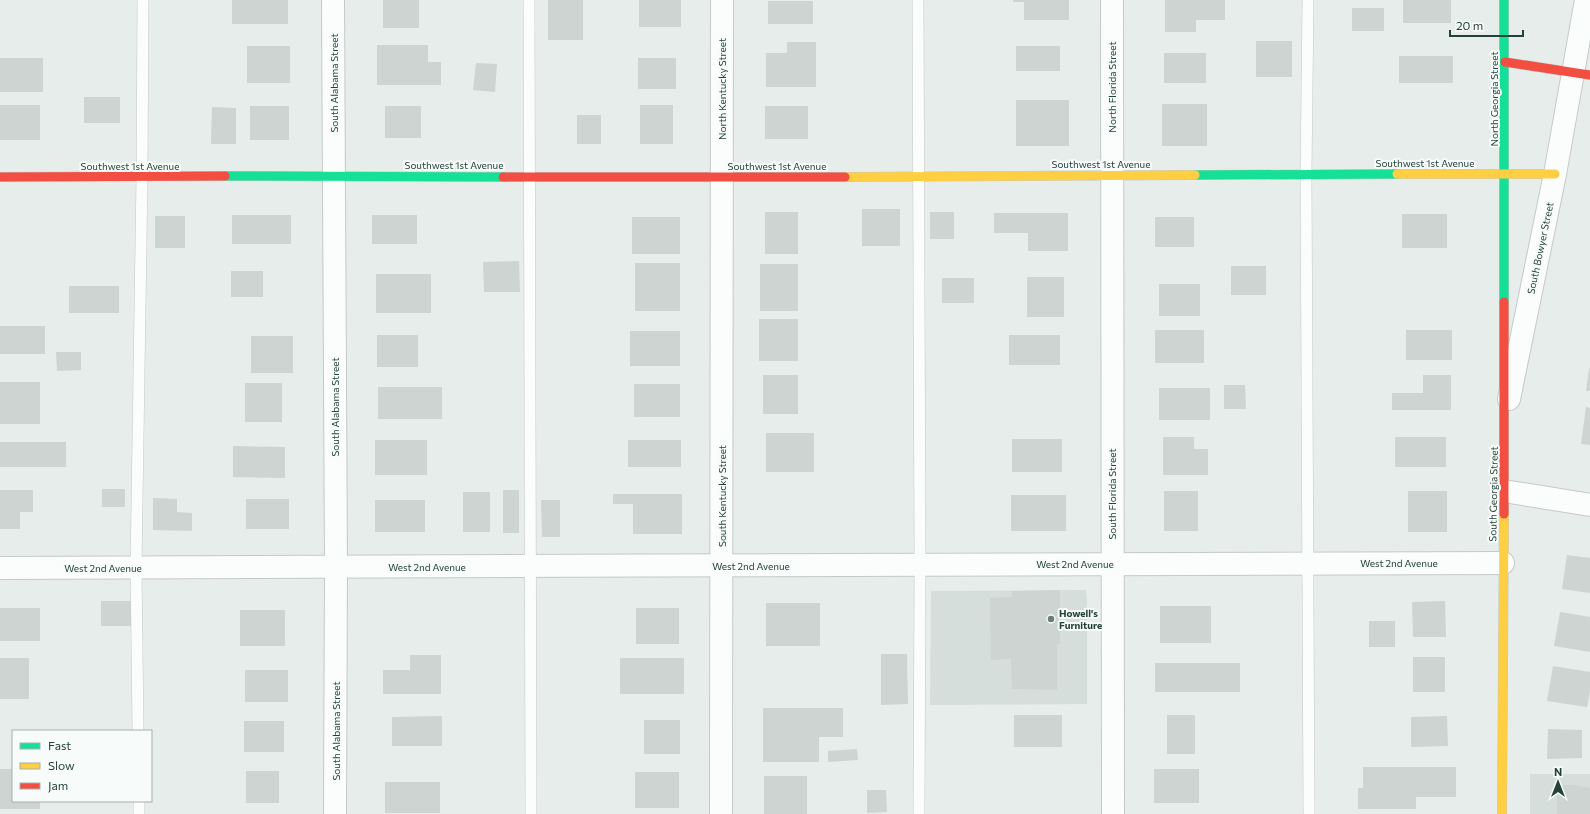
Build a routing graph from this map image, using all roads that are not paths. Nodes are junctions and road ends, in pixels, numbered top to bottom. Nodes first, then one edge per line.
1 (143, 0) edge
2 (334, 0) edge
3 (529, 0) edge
4 (722, 0) edge
5 (918, 0) edge
6 (1112, 0) edge
7 (1308, 0) edge
8 (1504, 0) edge
9 (1586, 0) edge
10 (1505, 62) junction
11 (1582, 74) edge
12 (1505, 174) junction
13 (1555, 174) junction
14 (1112, 175) junction
15 (1306, 175) junction
16 (334, 176) junction
17 (920, 176) junction
18 (0, 177) edge
19 (142, 177) junction
20 (530, 177) junction
21 (722, 178) junction
22 (1504, 424) junction
23 (1504, 492) junction
24 (1590, 505) edge
25 (1112, 564) junction
26 (1308, 564) junction
27 (1503, 564) junction
28 (920, 565) junction
29 (722, 566) junction
30 (336, 567) junction
31 (530, 567) junction
32 (0, 568) edge
33 (136, 568) junction
34 (138, 730) edge
35 (139, 802) edge
36 (139, 814) edge
37 (335, 814) edge
38 (531, 814) edge
39 (721, 814) edge
40 (919, 814) edge
41 (1113, 814) edge
42 (1309, 814) edge
43 (1502, 814) edge

1 - 19 lane
2 - 16 street, South Alabama Street
3 - 20 lane
4 - 21 street, North Kentucky Street
5 - 17 lane
6 - 14 street, North Florida Street
7 - 15 lane
8 - 10 street, North Georgia Street
9 - 11 street, South Bowyer Street
10 - 11 street
10 - 12 street, North Georgia Street
11 - 13 street, South Bowyer Street
12 - 13 street, Southwest 1st Avenue
12 - 15 street, Southwest 1st Avenue
12 - 22 street, South Georgia Street
13 - 22 street, South Bowyer Street
14 - 15 street, Southwest 1st Avenue
14 - 17 street, Southwest 1st Avenue
14 - 25 street, South Florida Street
15 - 26 lane
16 - 19 street, Southwest 1st Avenue
16 - 20 street, Southwest 1st Avenue
16 - 30 street, South Alabama Street
17 - 21 street, Southwest 1st Avenue
17 - 28 lane
18 - 19 street, Southwest 1st Avenue
19 - 33 lane
20 - 21 street, Southwest 1st Avenue
20 - 31 lane
21 - 29 street, South Kentucky Street
22 - 23 street, South Georgia Street
23 - 24 street
23 - 27 street, South Georgia Street
25 - 26 street, West 2nd Avenue
25 - 28 street, West 2nd Avenue
25 - 41 street, South Florida Street
26 - 27 street, West 2nd Avenue
26 - 42 lane
27 - 43 street, South Georgia Street
28 - 29 street, West 2nd Avenue
28 - 40 lane
29 - 31 street, West 2nd Avenue
29 - 39 street, South Kentucky Street
30 - 31 street, West 2nd Avenue
30 - 33 street, West 2nd Avenue
30 - 37 street, South Alabama Street
31 - 38 lane
32 - 33 street, West 2nd Avenue
33 - 34 lane
35 - 36 lane

